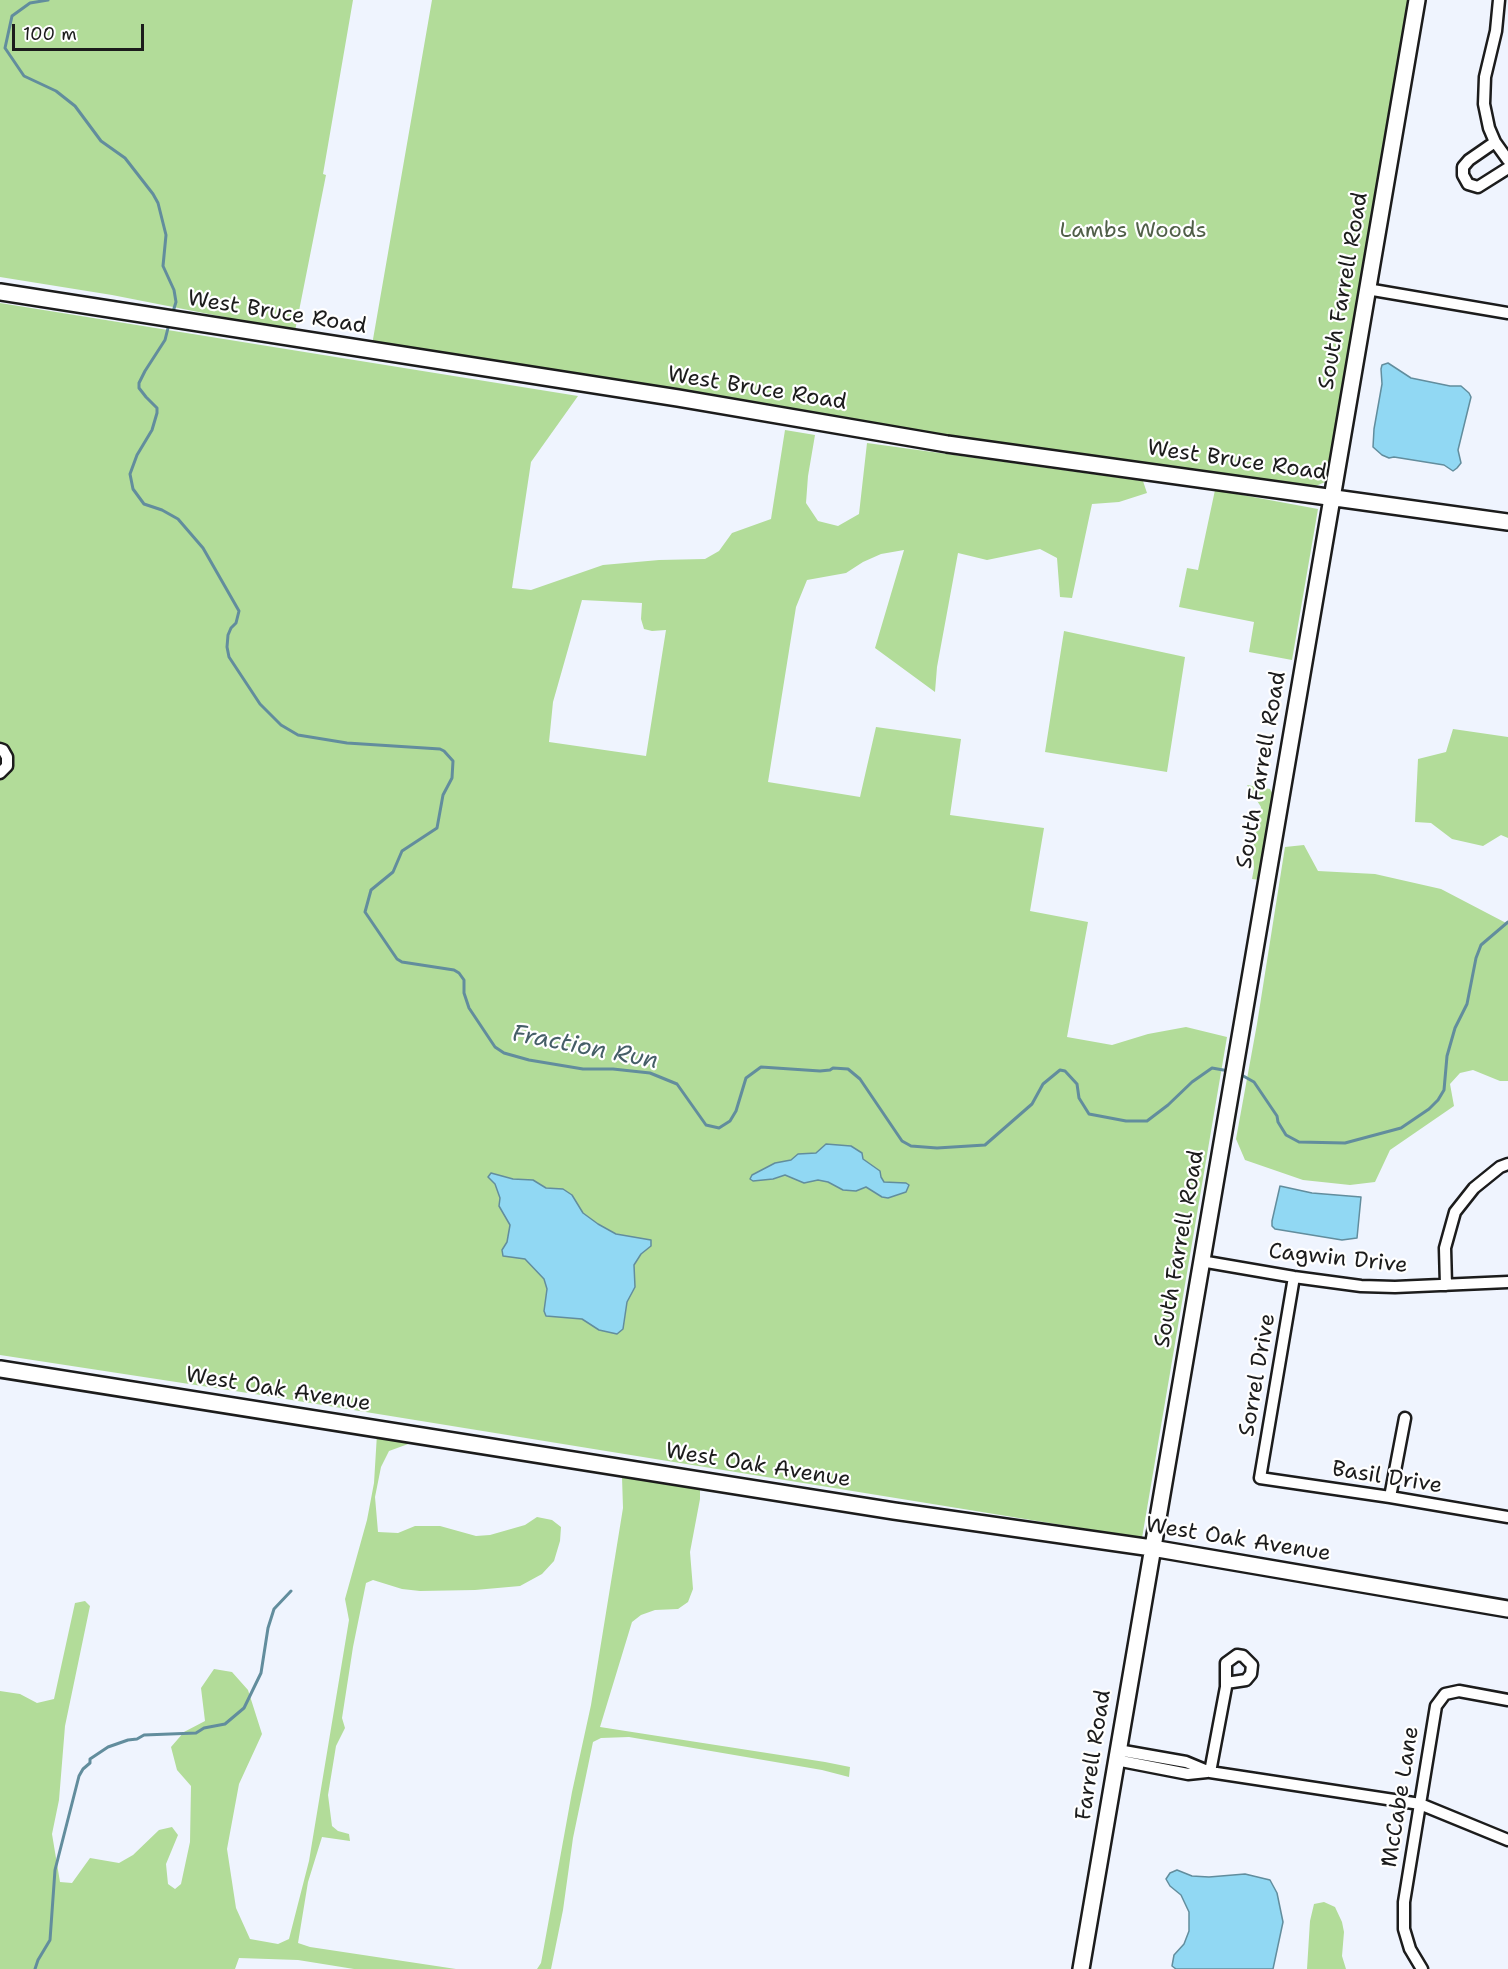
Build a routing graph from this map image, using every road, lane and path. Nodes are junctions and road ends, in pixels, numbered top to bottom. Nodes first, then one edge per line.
1 (1417, 0) edge
2 (1499, 0) edge
3 (1495, 142) junction
4 (1508, 160) edge
5 (1508, 168) edge
6 (1367, 289) junction
7 (0, 292) edge
8 (1508, 313) edge
9 (1332, 496) junction
10 (1508, 522) edge
11 (0, 749) edge
12 (0, 773) edge
13 (1508, 1164) edge
14 (1201, 1261) junction
15 (1294, 1277) junction
16 (1508, 1282) edge
17 (1446, 1286) junction
18 (0, 1369) edge
19 (1405, 1418) dead end
20 (1260, 1478) joint
21 (1390, 1497) junction
22 (1508, 1517) edge
23 (1152, 1548) junction
24 (1508, 1609) edge
25 (1226, 1683) dead end
26 (1508, 1700) edge
27 (1117, 1755) junction
28 (1210, 1772) junction
29 (1420, 1804) junction
30 (1508, 1840) edge
31 (1081, 1969) edge
32 (1422, 1969) edge

1 - 6 street, South Farrell Road
2 - 3 street
3 - 4 street
3 - 5 street
6 - 8 street
6 - 9 street, South Farrell Road
7 - 9 street, West Bruce Road
9 - 10 street, West Bruce Road
9 - 14 street, South Farrell Road
11 - 12 street
13 - 17 street
14 - 15 street, Cagwin Drive
14 - 23 street, South Farrell Road
15 - 17 street, Cagwin Drive
15 - 20 street, Sorrel Drive
16 - 17 street, Cagwin Drive
18 - 23 street, West Oak Avenue
19 - 21 street
20 - 21 street, Basil Drive
21 - 22 street, Basil Drive
23 - 24 street, West Oak Avenue
23 - 27 street, Farrell Road
25 - 28 street
26 - 29 street, McCabe Lane
27 - 28 street
27 - 31 street, Farrell Road
28 - 29 street
29 - 30 street
29 - 32 street, McCabe Lane

